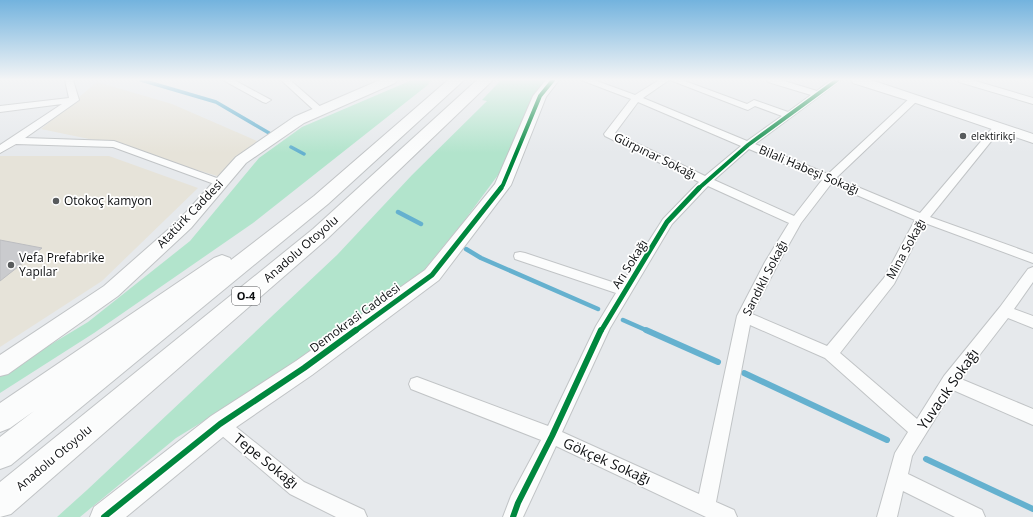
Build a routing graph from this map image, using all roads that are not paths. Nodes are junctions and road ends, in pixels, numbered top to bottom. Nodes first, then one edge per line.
1 (40, 104) edge
2 (68, 104) edge
3 (312, 104) edge
4 (336, 104) edge
5 (430, 104) edge
6 (460, 104) edge
7 (537, 104) edge
8 (631, 104) edge
9 (651, 104) edge
10 (740, 104) edge
11 (752, 104) edge
12 (757, 104) edge
13 (804, 104) edge
14 (908, 104) edge
15 (933, 104) edge
16 (0, 109) edge
17 (320, 111) junction
18 (788, 115) junction
19 (998, 127) junction
20 (1033, 140) edge
21 (14, 141) junction
22 (0, 142) edge
23 (748, 145) junction
24 (0, 150) edge
25 (829, 179) junction
26 (706, 181) junction
27 (221, 183) junction
28 (321, 200) junction
29 (922, 218) junction
30 (796, 221) junction
31 (520, 256) dead end
32 (1033, 259) edge
33 (1033, 272) edge
34 (625, 291) junction
35 (1005, 311) junction
36 (744, 316) junction
37 (1033, 322) edge
38 (830, 354) junction
39 (0, 367) edge
40 (950, 381) junction
41 (417, 384) dead end
42 (1033, 417) edge
43 (0, 419) edge
44 (220, 424) junction
45 (919, 432) junction
46 (552, 436) junction
47 (0, 455) edge
48 (897, 478) junction
49 (0, 503) edge
50 (706, 506) junction
51 (104, 517) edge
52 (357, 517) edge
53 (514, 517) edge
54 (727, 517) edge
55 (887, 517) edge
56 (975, 517) edge

1 - 16 street
2 - 21 street
3 - 17 street
4 - 17 street, Atatürk Caddesi
5 - 28 highway, Anadolu Otoyolu / O-4
6 - 49 highway, Anadolu Otoyolu / O-4
7 - 44 street, Demokrasi Caddesi
8 - 26 street, Gürpınar Sokağı
9 - 23 street, Bilali Habeşi Sokağı
10 - 11 street
12 - 18 street
13 - 18 street, Arı Sokağı
14 - 25 street, Sandıklı Sokağı
15 - 19 street
17 - 27 street, Atatürk Caddesi
18 - 23 street, Arı Sokağı
19 - 20 street
19 - 29 street, Mina Sokağı
21 - 22 street
21 - 24 street
21 - 27 street
23 - 25 street, Bilali Habeşi Sokağı
23 - 26 street, Arı Sokağı
25 - 29 street, Bilali Habeşi Sokağı
25 - 30 street, Sandıklı Sokağı
26 - 30 street, Gürpınar Sokağı
26 - 34 street, Arı Sokağı
27 - 39 street, Atatürk Caddesi
28 - 43 highway
28 - 47 highway, Anadolu Otoyolu / O-4
29 - 32 street, Bilali Habeşi Sokağı
29 - 38 street, Mina Sokağı
30 - 36 street, Sandıklı Sokağı
31 - 34 street, Arı Sokağı
33 - 35 street, Yuvacık Sokağı
34 - 46 street, Arı Sokağı
35 - 37 street
35 - 40 street, Yuvacık Sokağı
36 - 38 street
36 - 50 street, Sandıklı Sokağı
38 - 45 street
40 - 42 street
40 - 45 street, Yuvacık Sokağı
41 - 46 street, Gökçek Sokağı
44 - 51 street, Demokrasi Caddesi
44 - 52 street, Tepe Sokağı
45 - 48 street, Yuvacık Sokağı
46 - 50 street, Gökçek Sokağı
46 - 53 street, Arı Sokağı
48 - 55 street, Yuvacık Sokağı
48 - 56 street
50 - 54 street, Gökçek Sokağı

